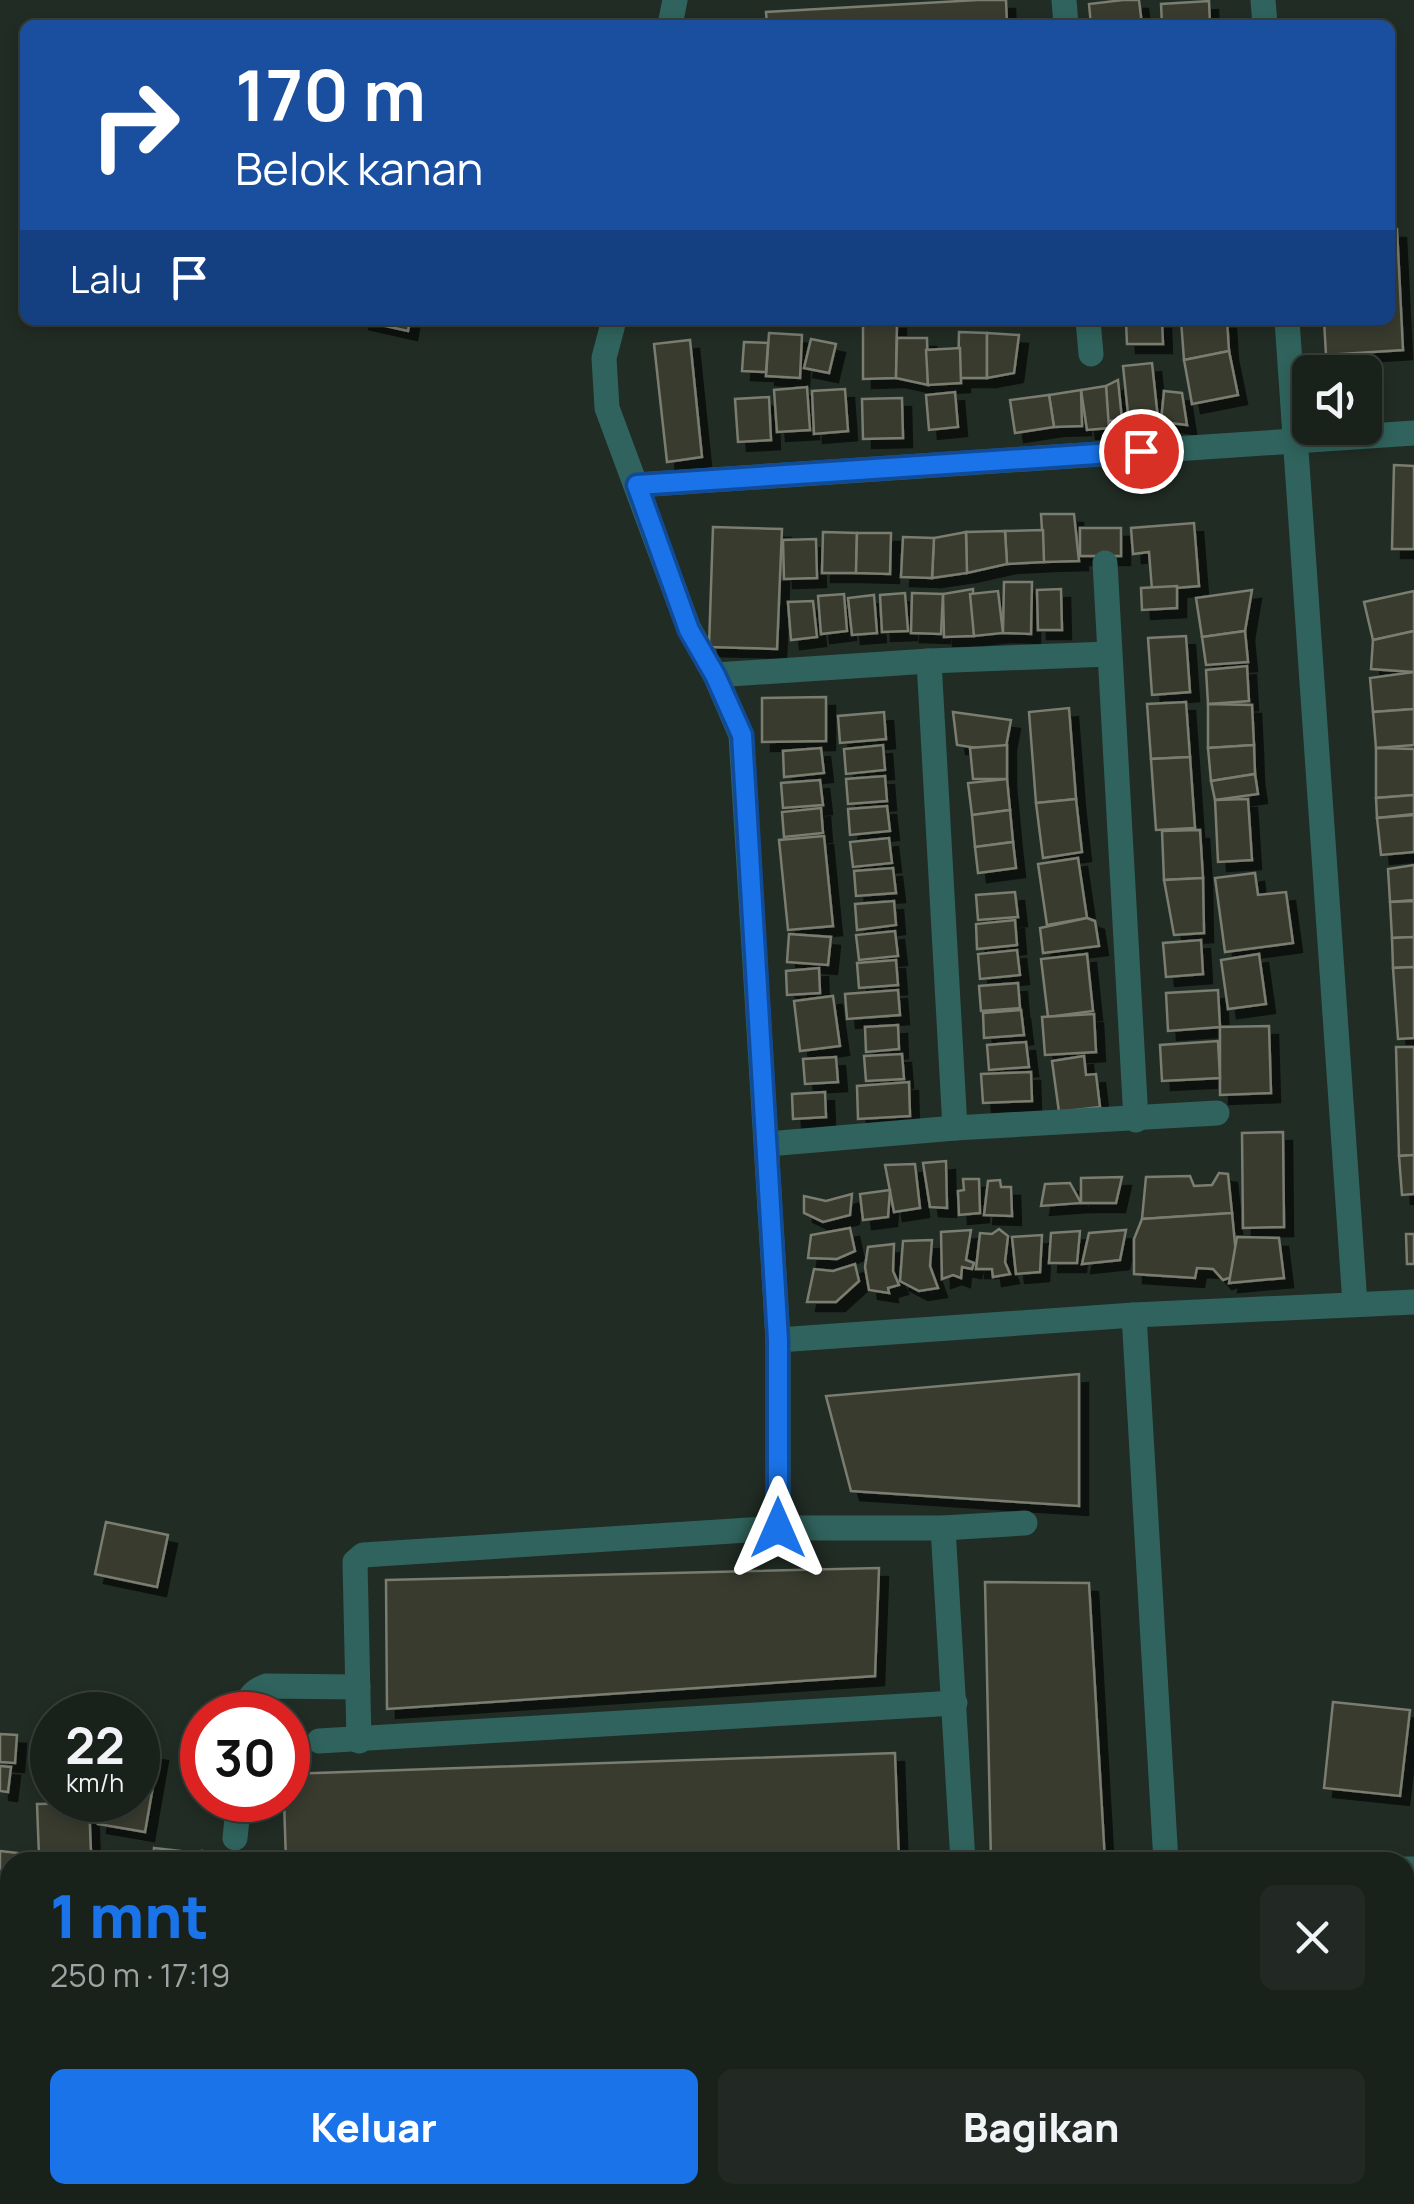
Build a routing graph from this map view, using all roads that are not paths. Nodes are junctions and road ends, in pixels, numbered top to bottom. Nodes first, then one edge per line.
1 (613, 325) edge
2 (1088, 325) edge
3 (1287, 325) edge
4 (1091, 354) dead end
5 (1292, 387) edge
6 (1414, 433) edge
7 (1382, 435) edge
8 (1292, 441) edge
9 (1296, 445) edge
10 (637, 485) junction
11 (1106, 563) dead end
12 (1109, 654) junction
13 (930, 661) junction
14 (715, 675) junction
15 (1217, 1114) dead end
16 (1136, 1120) junction
17 (955, 1128) junction
18 (768, 1144) junction
19 (1414, 1302) edge
20 (1356, 1304) junction
21 (1134, 1315) junction
22 (778, 1340) junction
23 (1025, 1523) dead end
24 (778, 1528) junction
25 (943, 1528) junction
26 (358, 1687) junction
27 (254, 1692) edge
28 (955, 1703) junction
29 (319, 1741) dead end
30 (359, 1741) junction
31 (237, 1822) edge
32 (235, 1838) dead end
33 (962, 1852) edge
34 (1165, 1852) edge

1 - 10 street
2 - 4 street
3 - 5 street
6 - 7 street
8 - 10 street
9 - 20 street
10 - 14 street
11 - 12 street
12 - 13 street
12 - 16 street
13 - 14 street
13 - 17 street
14 - 18 street
15 - 16 street
16 - 17 street
17 - 18 street
18 - 22 street
19 - 20 street
20 - 21 street
21 - 22 street
21 - 34 street
22 - 24 street
23 - 25 street
24 - 25 street
24 - 26 street
25 - 28 street
26 - 27 street
26 - 30 street
28 - 30 street
28 - 33 street
29 - 30 street
31 - 32 street

